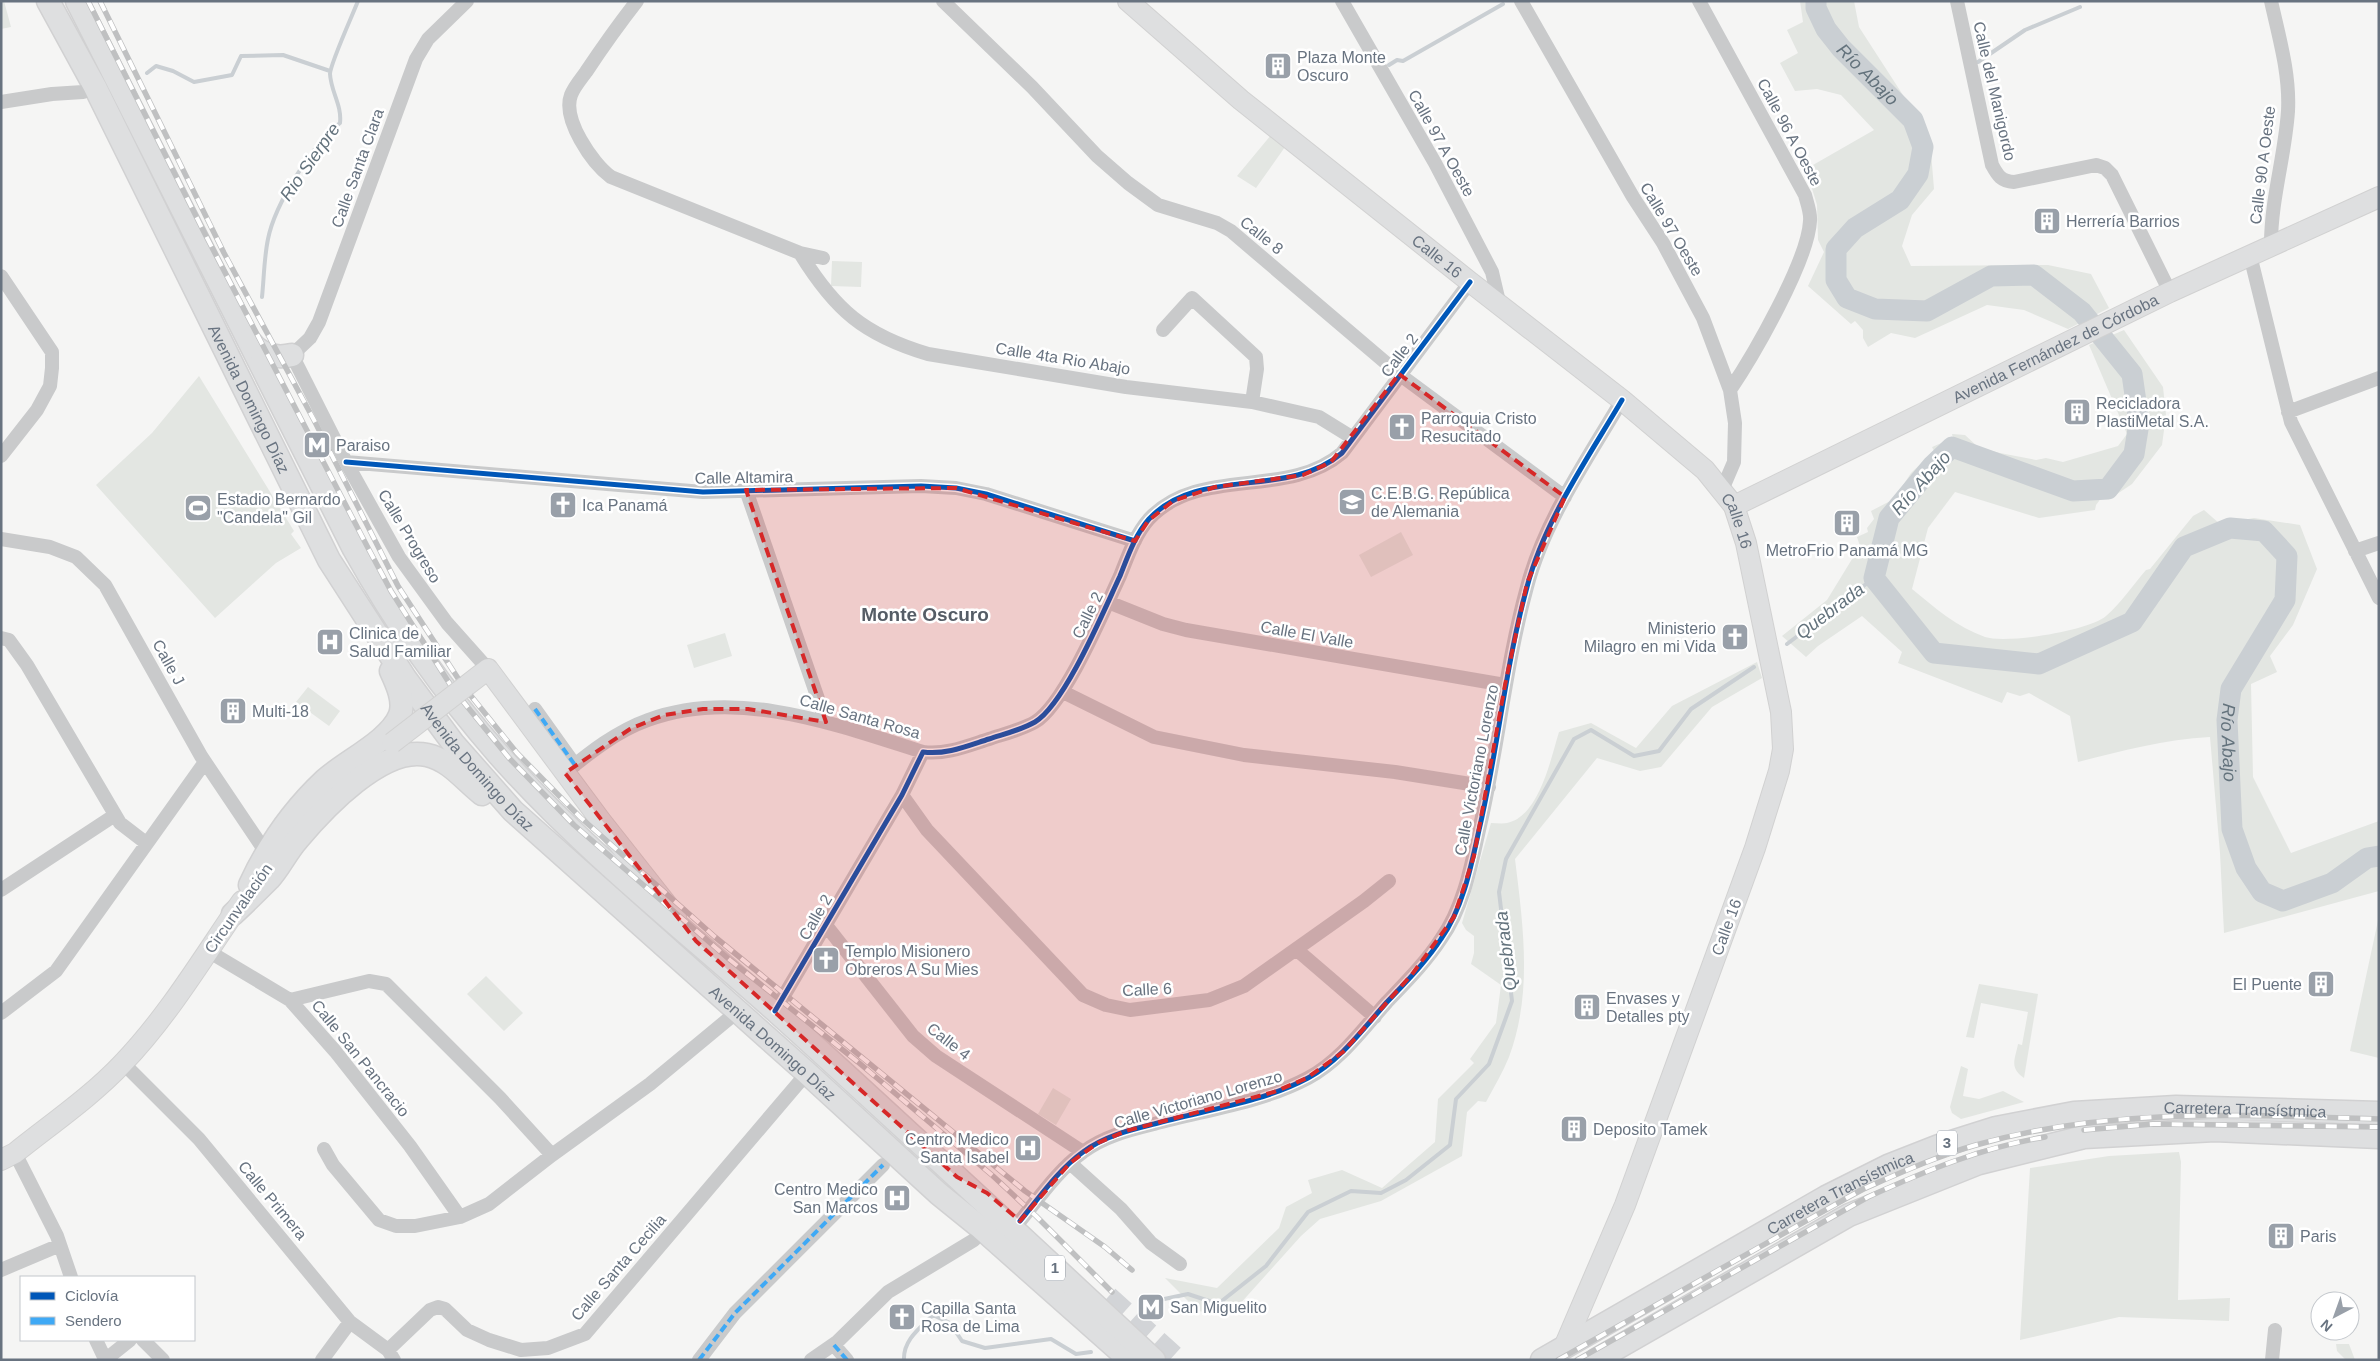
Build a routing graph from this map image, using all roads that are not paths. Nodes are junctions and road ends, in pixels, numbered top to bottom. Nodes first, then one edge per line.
1 (48, 1) edge
2 (77, 1) edge
3 (467, 1) edge
4 (638, 1) edge
5 (943, 1) edge
6 (1128, 1) edge
7 (1342, 1) edge
8 (1521, 1) edge
9 (1699, 1) edge
10 (1957, 1) edge
11 (2271, 1) edge
12 (95, 87) junction
13 (1, 102) edge
14 (2379, 197) edge
15 (2271, 244) junction
16 (800, 253) junction
17 (2250, 255) junction
18 (823, 258) dead end
19 (1, 276) edge
20 (1470, 282) junction
21 (2170, 292) junction
22 (1500, 306) junction
23 (1163, 330) dead end
24 (244, 333) junction
25 (292, 355) junction
26 (1399, 374) junction
27 (2379, 378) edge
28 (1730, 390) junction
29 (1622, 400) junction
30 (1252, 402) junction
31 (2288, 412) junction
32 (1353, 438) junction
33 (1, 456) edge
34 (346, 462) junction
35 (746, 490) junction
36 (1722, 490) junction
37 (1565, 497) junction
38 (1734, 506) junction
39 (1, 540) edge
40 (1135, 541) junction
41 (2379, 543) edge
42 (2356, 551) junction
43 (2379, 598) edge
44 (1108, 602) junction
45 (365, 617) junction
46 (1, 638) edge
47 (488, 669) junction
48 (1504, 685) junction
49 (1063, 692) junction
50 (535, 709) dead end
51 (826, 722) junction
52 (923, 752) junction
53 (205, 762) junction
54 (570, 769) junction
55 (1489, 787) junction
56 (902, 795) junction
57 (512, 811) junction
58 (115, 814) junction
59 (146, 843) junction
60 (267, 854) junction
61 (1389, 881) dead end
62 (1, 890) edge
63 (237, 909) junction
64 (825, 924) junction
65 (696, 940) junction
66 (208, 950) junction
67 (1297, 950) junction
68 (290, 1000) junction
69 (775, 1010) junction
70 (738, 1011) junction
71 (2, 1012) edge
72 (1375, 1016) junction
73 (123, 1063) junction
74 (807, 1072) junction
75 (2379, 1113) edge
76 (2379, 1137) edge
77 (324, 1149) dead end
78 (1083, 1152) junction
79 (552, 1155) junction
80 (8, 1157) edge
81 (1070, 1163) junction
82 (883, 1165) dead end
83 (957, 1176) junction
84 (939, 1194) junction
85 (460, 1217) junction
86 (1020, 1221) junction
87 (974, 1240) junction
88 (60, 1245) junction
89 (1180, 1264) dead end
90 (1, 1270) edge
91 (71, 1276) edge
92 (1590, 1288) junction
93 (1108, 1297) tunnel mouth
94 (1614, 1319) junction
95 (350, 1322) junction
96 (2275, 1330) dead end
97 (96, 1341) edge
98 (129, 1341) edge
99 (144, 1341) edge
100 (834, 1345) junction
101 (1564, 1348) junction
102 (391, 1355) edge
103 (105, 1360) edge
104 (163, 1360) edge
105 (322, 1360) edge
106 (699, 1360) edge
107 (811, 1360) edge
108 (847, 1360) edge
109 (1113, 1360) edge
110 (1130, 1360) edge
111 (1154, 1360) edge
112 (1542, 1360) edge
113 (1596, 1360) edge
114 (2272, 1360) edge

1 - 12 main road, Avenida Domingo Díaz
2 - 24 main road, Avenida Domingo Díaz
3 - 25 street, Calle Santa Clara
4 - 16 street
5 - 26 street, Calle 8
6 - 20 main road, Calle 16
7 - 22 street, Calle 97 A Oeste
8 - 28 street, Calle 97 Oeste
9 - 28 street, Calle 96 A Oeste
10 - 21 street, Calle del Manigordo
11 - 15 street, Calle 90 A Oeste
12 - 13 street
12 - 45 main road, Avenida Domingo Díaz
14 - 15 main road, Avenida Fernández de Córdoba
15 - 17 main road, Avenida Fernández de Córdoba
16 - 18 street
16 - 30 street, Calle 4ta Rio Abajo
17 - 21 main road, Avenida Fernández de Córdoba
17 - 31 street
19 - 33 street
20 - 22 main road, Calle 16
20 - 26 street, Calle 2
21 - 38 main road, Avenida Fernández de Córdoba
22 - 29 main road, Calle 16
23 - 30 street
24 - 25 main road
24 - 65 main road, Avenida Domingo Díaz
25 - 34 street, Calle Progreso
26 - 32 street, Calle 2
26 - 37 street, Calle 8
27 - 31 street
28 - 36 street, Calle 97 Oeste
29 - 36 main road, Calle 16
29 - 37 street, Calle Victoriano Lorenzo
30 - 32 street, Calle 4ta Rio Abajo
31 - 42 street
32 - 40 street, Calle 2
34 - 35 street, Calle Altamira
34 - 47 street, Calle Progreso
35 - 40 street, Calle Altamira
35 - 51 street
36 - 38 main road, Calle 16
37 - 48 street, Calle Victoriano Lorenzo
38 - 92 main road, Calle 16
39 - 53 street, Calle J
40 - 44 street, Calle 2
41 - 42 street
42 - 43 street
44 - 48 street, Calle El Valle
44 - 49 street, Calle 2
45 - 57 main road, Avenida Domingo Díaz
45 - 60 main road
46 - 58 street
47 - 54 main road
47 - 63 main road, Circunvalación, bridge
48 - 55 street, Calle Victoriano Lorenzo
49 - 52 street, Calle 2
49 - 55 street
50 - 54 street
51 - 52 street, Calle Santa Rosa
51 - 54 street, Calle Santa Rosa
52 - 56 street, Calle 2
53 - 59 street
53 - 60 street, Calle J
54 - 65 main road
55 - 72 street, Calle Victoriano Lorenzo
56 - 64 street, Calle 2
56 - 67 street, Calle 6
57 - 63 main road
57 - 70 main road, Avenida Domingo Díaz
58 - 59 street
58 - 62 street
59 - 71 street
60 - 63 main road
61 - 67 street, Calle 6
63 - 66 main road, Circunvalación
64 - 69 street, Calle 2
64 - 78 street, Calle 4
65 - 69 main road, Avenida Domingo Díaz
66 - 68 street, Calle San Pancracio
66 - 73 main road, Circunvalación
67 - 72 street
68 - 79 street
68 - 85 street, Calle San Pancracio
69 - 83 main road, Avenida Domingo Díaz
70 - 74 main road, Avenida Domingo Díaz
70 - 79 street
72 - 78 street, Calle Victoriano Lorenzo
73 - 80 main road, Circunvalación
73 - 95 street, Calle Primera
74 - 84 main road, Avenida Domingo Díaz
74 - 102 street, Calle Santa Cecilia
75 - 94 main road, Carretera Transístmica / 3
76 - 113 main road, Carretera Transístmica / 3
77 - 85 street
78 - 81 street, Calle Victoriano Lorenzo
79 - 85 street
80 - 88 street
81 - 86 street, Calle Victoriano Lorenzo
81 - 89 street
82 - 106 street
83 - 86 main road
83 - 111 main road, Avenida Domingo Díaz / 1
84 - 87 main road
84 - 110 main road, Avenida Domingo Díaz
86 - 93 main road
87 - 100 street
87 - 109 main road
88 - 90 street
88 - 91 street
92 - 94 main road
92 - 101 main road, Calle 16
94 - 101 main road, Carretera Transístmica / 3
95 - 102 street, Calle Primera
95 - 105 street
96 - 114 street
97 - 103 street
98 - 103 street
99 - 104 street
100 - 107 street
100 - 108 street
101 - 112 main road, Carretera Transístmica / 3

